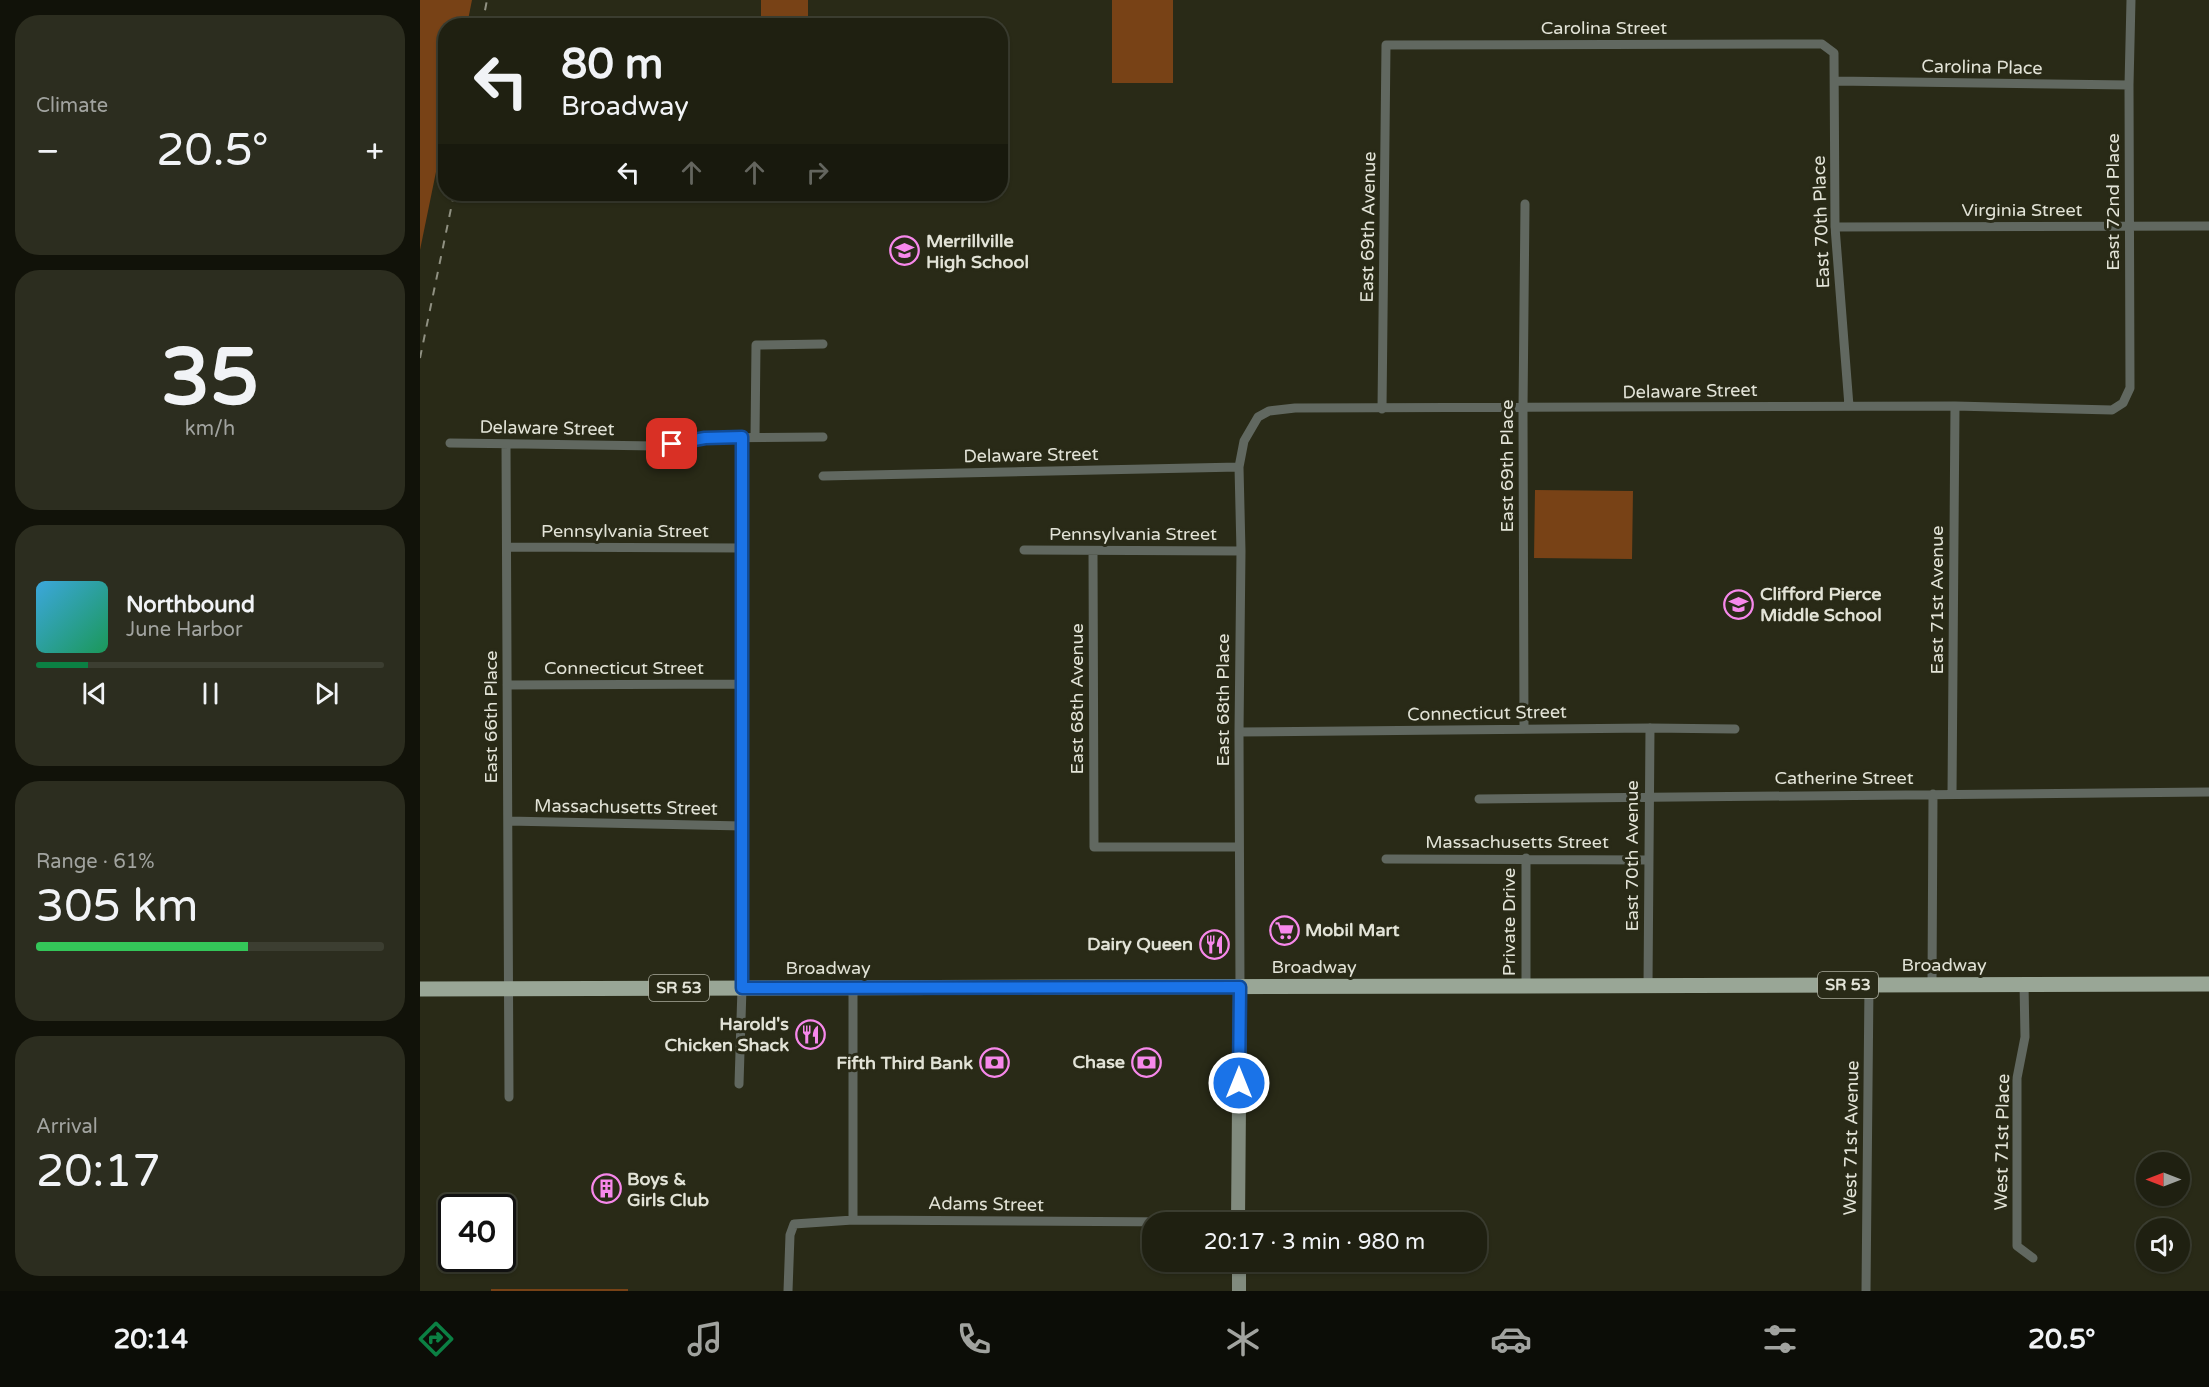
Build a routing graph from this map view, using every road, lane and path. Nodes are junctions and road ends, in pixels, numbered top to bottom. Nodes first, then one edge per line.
1 (2131, 0) edge
2 (1822, 44) joint
3 (1386, 45) joint
4 (1835, 81) junction
5 (2129, 85) junction
6 (1525, 204) dead end
7 (2129, 226) junction
8 (2209, 226) edge
9 (1835, 227) junction
10 (823, 344) dead end
11 (2123, 403) joint
12 (1849, 406) junction
13 (1955, 406) junction
14 (1382, 409) junction
15 (1523, 409) junction
16 (1258, 417) joint
17 (742, 437) junction
18 (755, 437) junction
19 (823, 437) dead end
20 (450, 443) dead end
21 (506, 444) junction
22 (1239, 467) junction
23 (823, 476) dead end
24 (507, 547) junction
25 (742, 548) junction
26 (1024, 550) dead end
27 (1241, 551) junction
28 (1093, 552) junction
29 (741, 684) junction
30 (507, 685) junction
31 (1650, 728) junction
32 (1524, 729) junction
33 (1735, 729) dead end
34 (1239, 732) junction
35 (2209, 792) edge
36 (1934, 794) junction
37 (1952, 794) junction
38 (1649, 796) junction
39 (1479, 800) dead end
40 (508, 821) junction
41 (743, 826) junction
42 (1239, 847) junction
43 (1526, 858) junction
44 (1386, 859) dead end
45 (1649, 860) junction
46 (2024, 984) junction
47 (2209, 984) edge
48 (1869, 985) junction
49 (1932, 985) junction
50 (1526, 986) junction
51 (1647, 986) junction
52 (1240, 987) junction
53 (742, 988) junction
54 (853, 988) junction
55 (420, 989) edge
56 (509, 989) junction
57 (739, 1084) dead end
58 (509, 1097) dead end
59 (1238, 1212) edge
60 (853, 1220) junction
61 (1142, 1222) edge
62 (2033, 1258) dead end
63 (1239, 1272) edge
64 (788, 1291) edge
65 (1239, 1291) edge
66 (1866, 1291) edge

1 - 5 street, East 72nd Place
2 - 3 street, Carolina Street
2 - 4 street, East 70th Place
3 - 14 street, East 69th Avenue
4 - 5 street, Carolina Place
4 - 9 street, East 70th Place
5 - 7 street, East 72nd Place
6 - 15 street, East 69th Place
7 - 8 street, Virginia Street
7 - 9 street, Virginia Street
7 - 11 street, East 72nd Place
9 - 12 street, East 70th Place
10 - 18 street
11 - 13 street, Delaware Street
12 - 13 street, Delaware Street
12 - 15 street, Delaware Street
13 - 37 street, East 71st Avenue
14 - 15 street, Delaware Street
14 - 16 street, Delaware Street
15 - 32 street, East 69th Place
16 - 22 street, East 68th Place
17 - 18 street, Delaware Street
17 - 21 street, Delaware Street
17 - 25 street
18 - 19 street, Delaware Street
20 - 21 street, Delaware Street
21 - 24 street, East 66th Place
22 - 23 street, Delaware Street
22 - 27 street, East 68th Place
24 - 25 street, Pennsylvania Street
24 - 30 street, East 66th Place
25 - 29 street
26 - 28 street, Pennsylvania Street
27 - 28 street, Pennsylvania Street
27 - 34 street, East 68th Place
28 - 42 street, East 68th Avenue
29 - 30 street, Connecticut Street
29 - 41 street
30 - 40 street, East 66th Place
31 - 32 street, Connecticut Street
31 - 33 street, Connecticut Street
31 - 38 street, East 70th Avenue
32 - 34 street, Connecticut Street
34 - 42 street, East 68th Place
35 - 37 street, Catherine Street
36 - 37 street, Catherine Street
36 - 38 street, Catherine Street
36 - 49 street
38 - 39 street, Catherine Street
38 - 45 street, East 70th Avenue
40 - 41 street, Massachusetts Street
40 - 56 street, East 66th Place
41 - 53 street
42 - 52 street, East 68th Place
43 - 44 street, Massachusetts Street
43 - 45 street, Massachusetts Street
43 - 50 street, Private Drive
45 - 51 street, East 70th Avenue
46 - 47 main road, Broadway / SR 53
46 - 49 main road, Broadway / SR 53
46 - 62 street, West 71st Place
48 - 49 main road, Broadway / SR 53
48 - 51 main road, Broadway / SR 53
48 - 66 street, West 71st Avenue
50 - 51 main road, Broadway / SR 53
50 - 52 main road, Broadway / SR 53
52 - 54 main road, Broadway / SR 53
52 - 59 street
53 - 54 main road, Broadway / SR 53
53 - 56 main road, Broadway / SR 53
53 - 57 street
54 - 60 street
55 - 56 main road, Broadway / SR 53
56 - 58 street, East 66th Place
60 - 61 street, Adams Street
60 - 64 street, Adams Street
63 - 65 street

